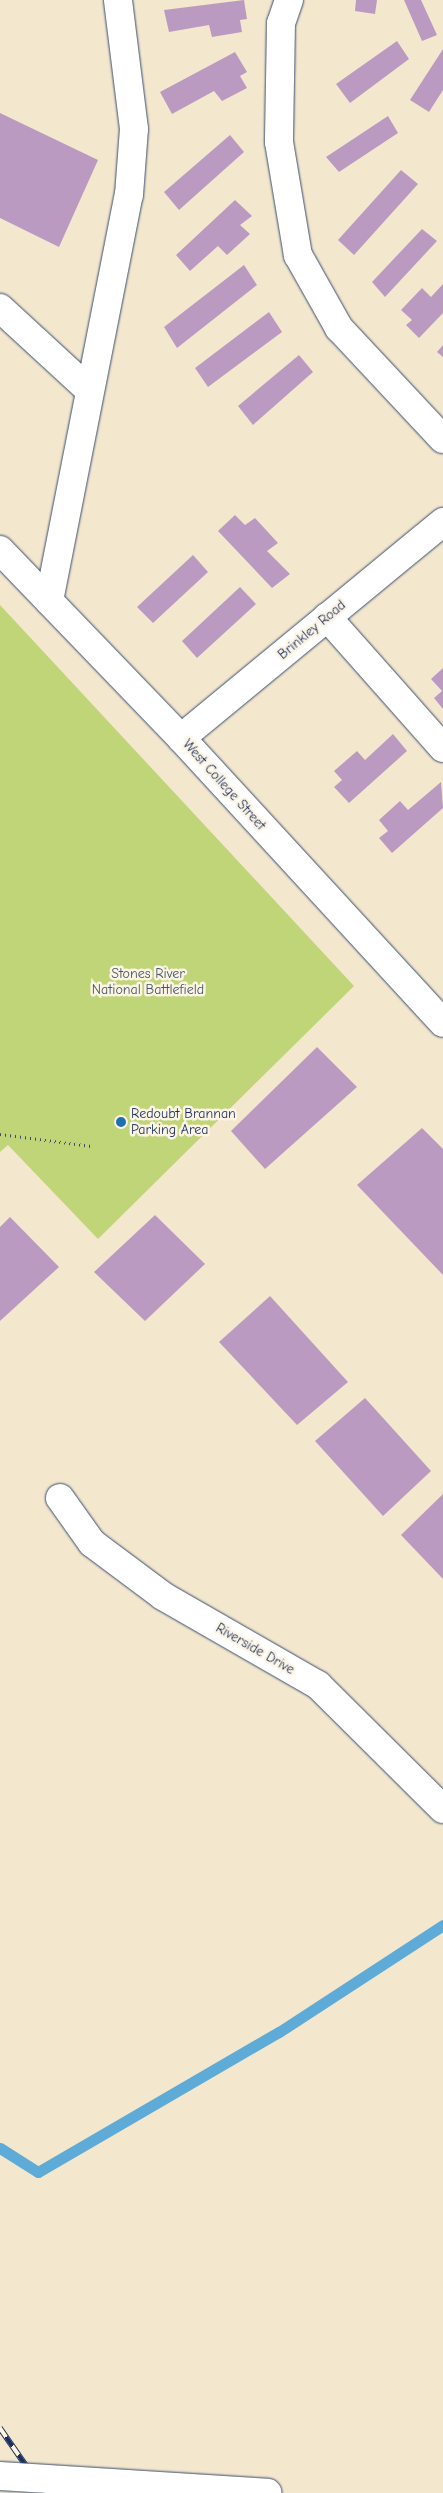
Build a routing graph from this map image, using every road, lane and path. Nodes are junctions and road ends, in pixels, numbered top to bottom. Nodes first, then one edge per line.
1 (118, 0) edge
2 (289, 0) edge
3 (0, 308) edge
4 (88, 389) junction
5 (443, 439) edge
6 (443, 522) edge
7 (0, 550) edge
8 (48, 601) junction
9 (327, 617) junction
10 (181, 738) junction
11 (443, 748) edge
12 (443, 1023) edge
13 (0, 1134) edge
14 (91, 1146) dead end
15 (60, 1498) dead end
16 (443, 1809) edge
17 (0, 2476) edge
18 (268, 2493) edge

1 - 4 street
2 - 5 street
3 - 4 street
4 - 8 street
6 - 9 street, Brinkley Road
7 - 8 street, West College Street
8 - 10 street, West College Street
9 - 10 street, Brinkley Road
9 - 11 street
10 - 12 street, West College Street
13 - 14 path
15 - 16 street, Riverside Drive
17 - 18 street, bridge

